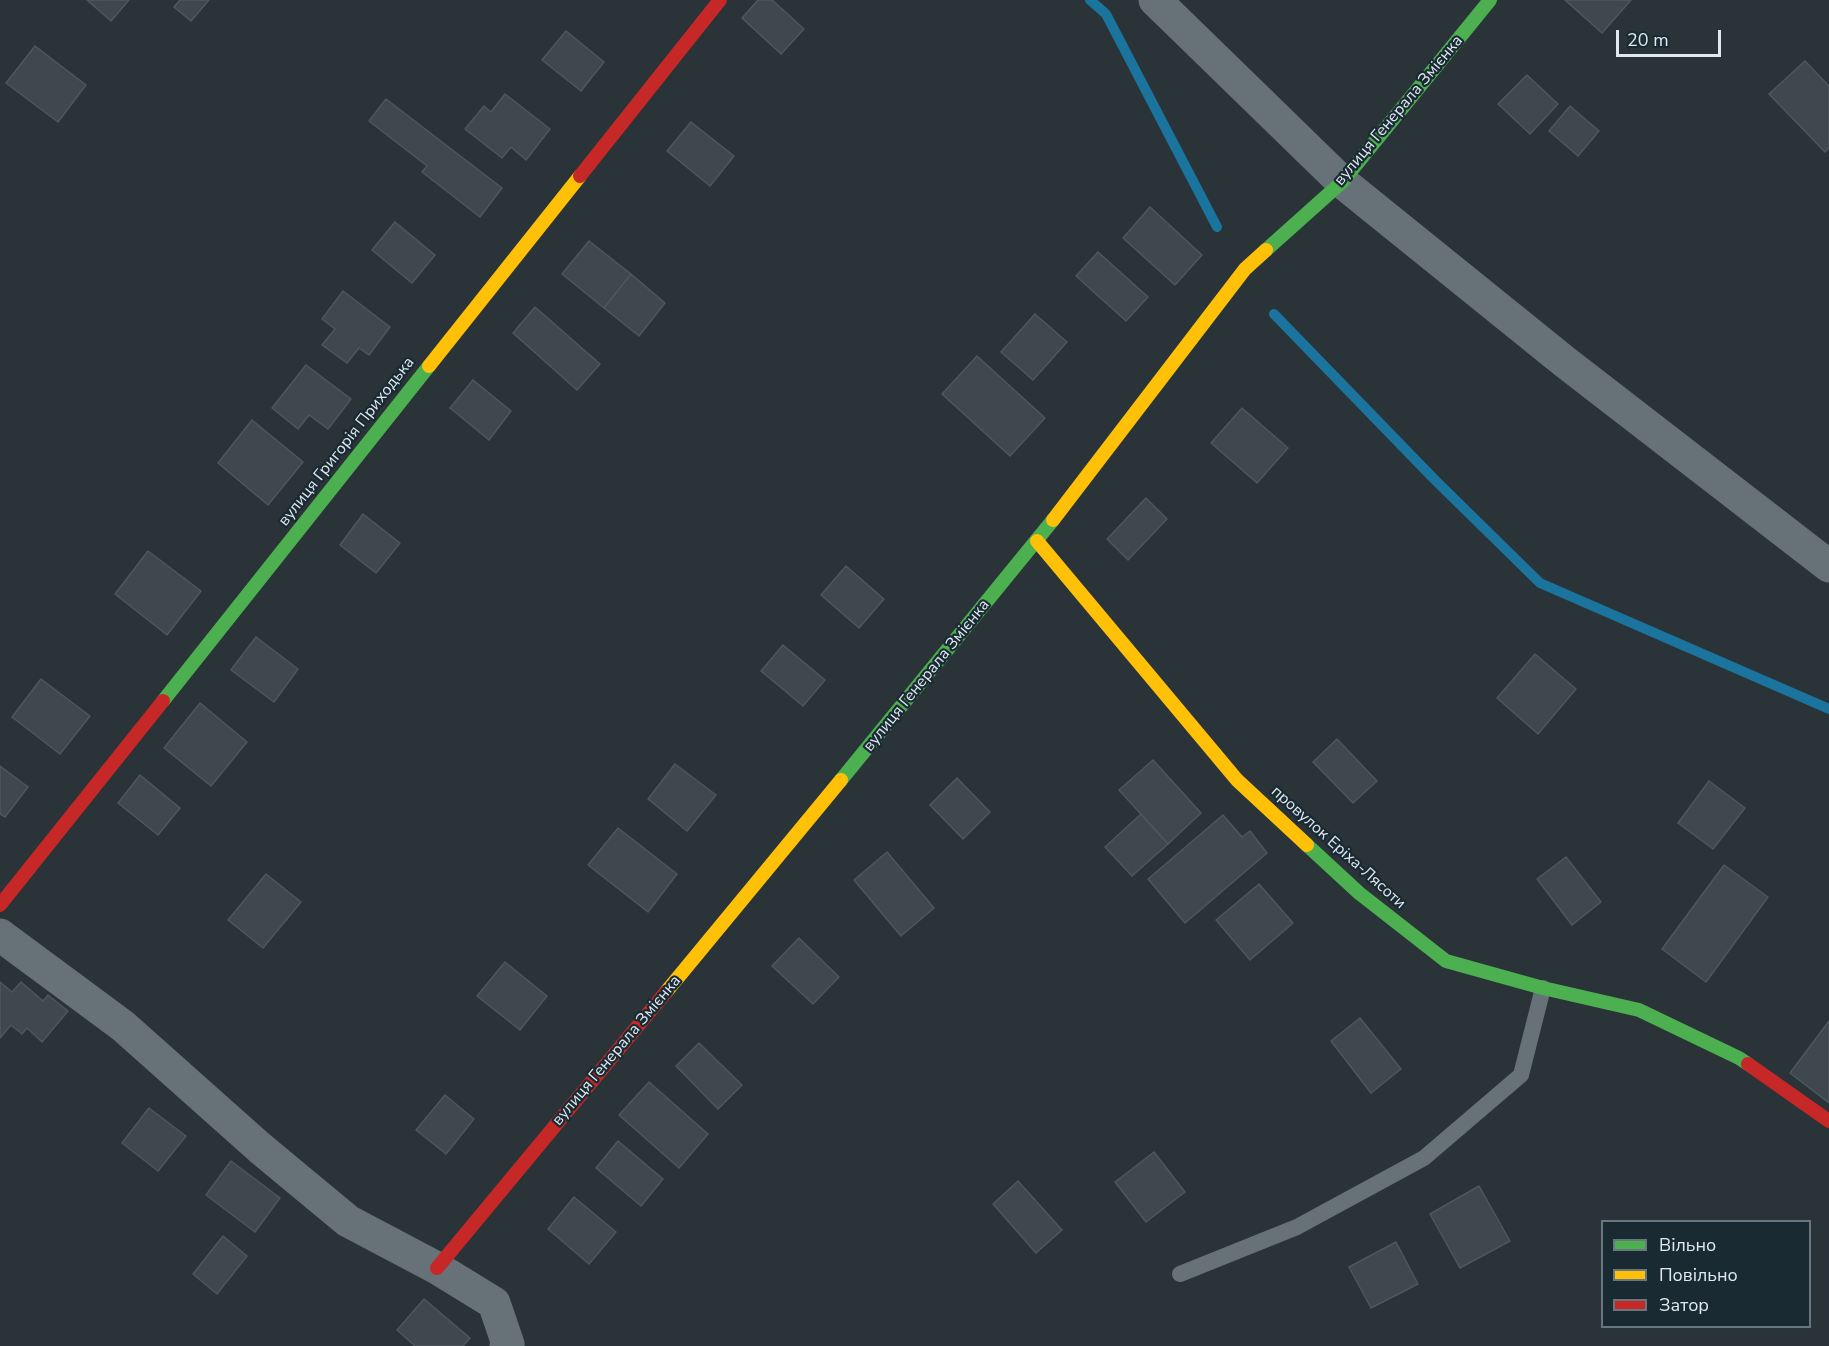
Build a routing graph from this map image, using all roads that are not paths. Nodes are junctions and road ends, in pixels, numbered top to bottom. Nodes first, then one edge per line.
1 (720, 0) edge
2 (1155, 0) edge
3 (1490, 0) edge
4 (1342, 182) junction
5 (1037, 541) junction
6 (1824, 552) edge
7 (0, 905) edge
8 (0, 935) edge
9 (1543, 988) junction
10 (1829, 1121) edge
11 (437, 1268) junction
12 (1180, 1274) dead end
13 (506, 1346) edge

1 - 7 street, вулиця Григорія Приходька
2 - 4 street
3 - 4 street, вулиця Генерала Змієнка
4 - 5 street, вулиця Генерала Змієнка
4 - 6 street
5 - 9 street, провулок Еріха-Лясоти
5 - 11 street, вулиця Генерала Змієнка
8 - 11 street
9 - 10 street, провулок Еріха-Лясоти
9 - 12 lane
11 - 13 street

